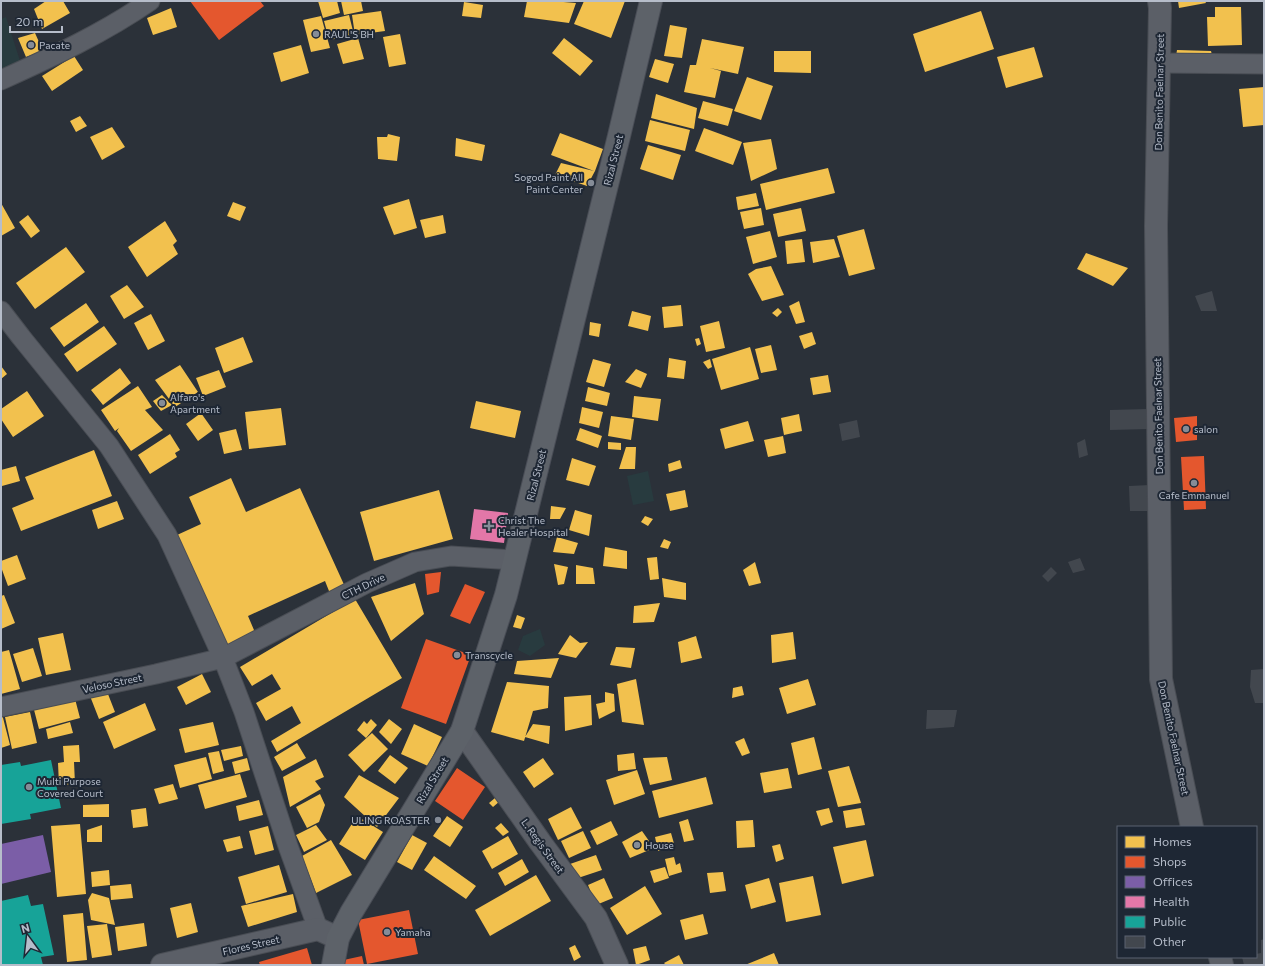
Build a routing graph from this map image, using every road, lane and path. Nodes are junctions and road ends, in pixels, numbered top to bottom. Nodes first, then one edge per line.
1 (150, 1) edge
2 (651, 1) edge
3 (1159, 1) edge
4 (1160, 63) junction
5 (1264, 64) edge
6 (1, 80) edge
7 (1, 311) edge
8 (515, 560) junction
9 (223, 658) junction
10 (1, 707) edge
11 (462, 731) junction
12 (1192, 826) edge
13 (318, 929) junction
14 (338, 938) junction
15 (162, 965) edge
16 (333, 965) edge
17 (617, 965) edge

1 - 6 street
2 - 8 main road, Rizal Street
3 - 4 street, Don Benito Faelnar Street
4 - 5 street
4 - 12 street, Don Benito Faelnar Street
7 - 9 street
8 - 9 street, CTH Drive
8 - 11 main road, Rizal Street
9 - 10 street, Veloso Street
9 - 13 street
11 - 14 main road, Rizal Street
11 - 17 street, L. Regis Street
13 - 14 street
13 - 15 street, Flores Street
14 - 16 main road, Rizal Street

